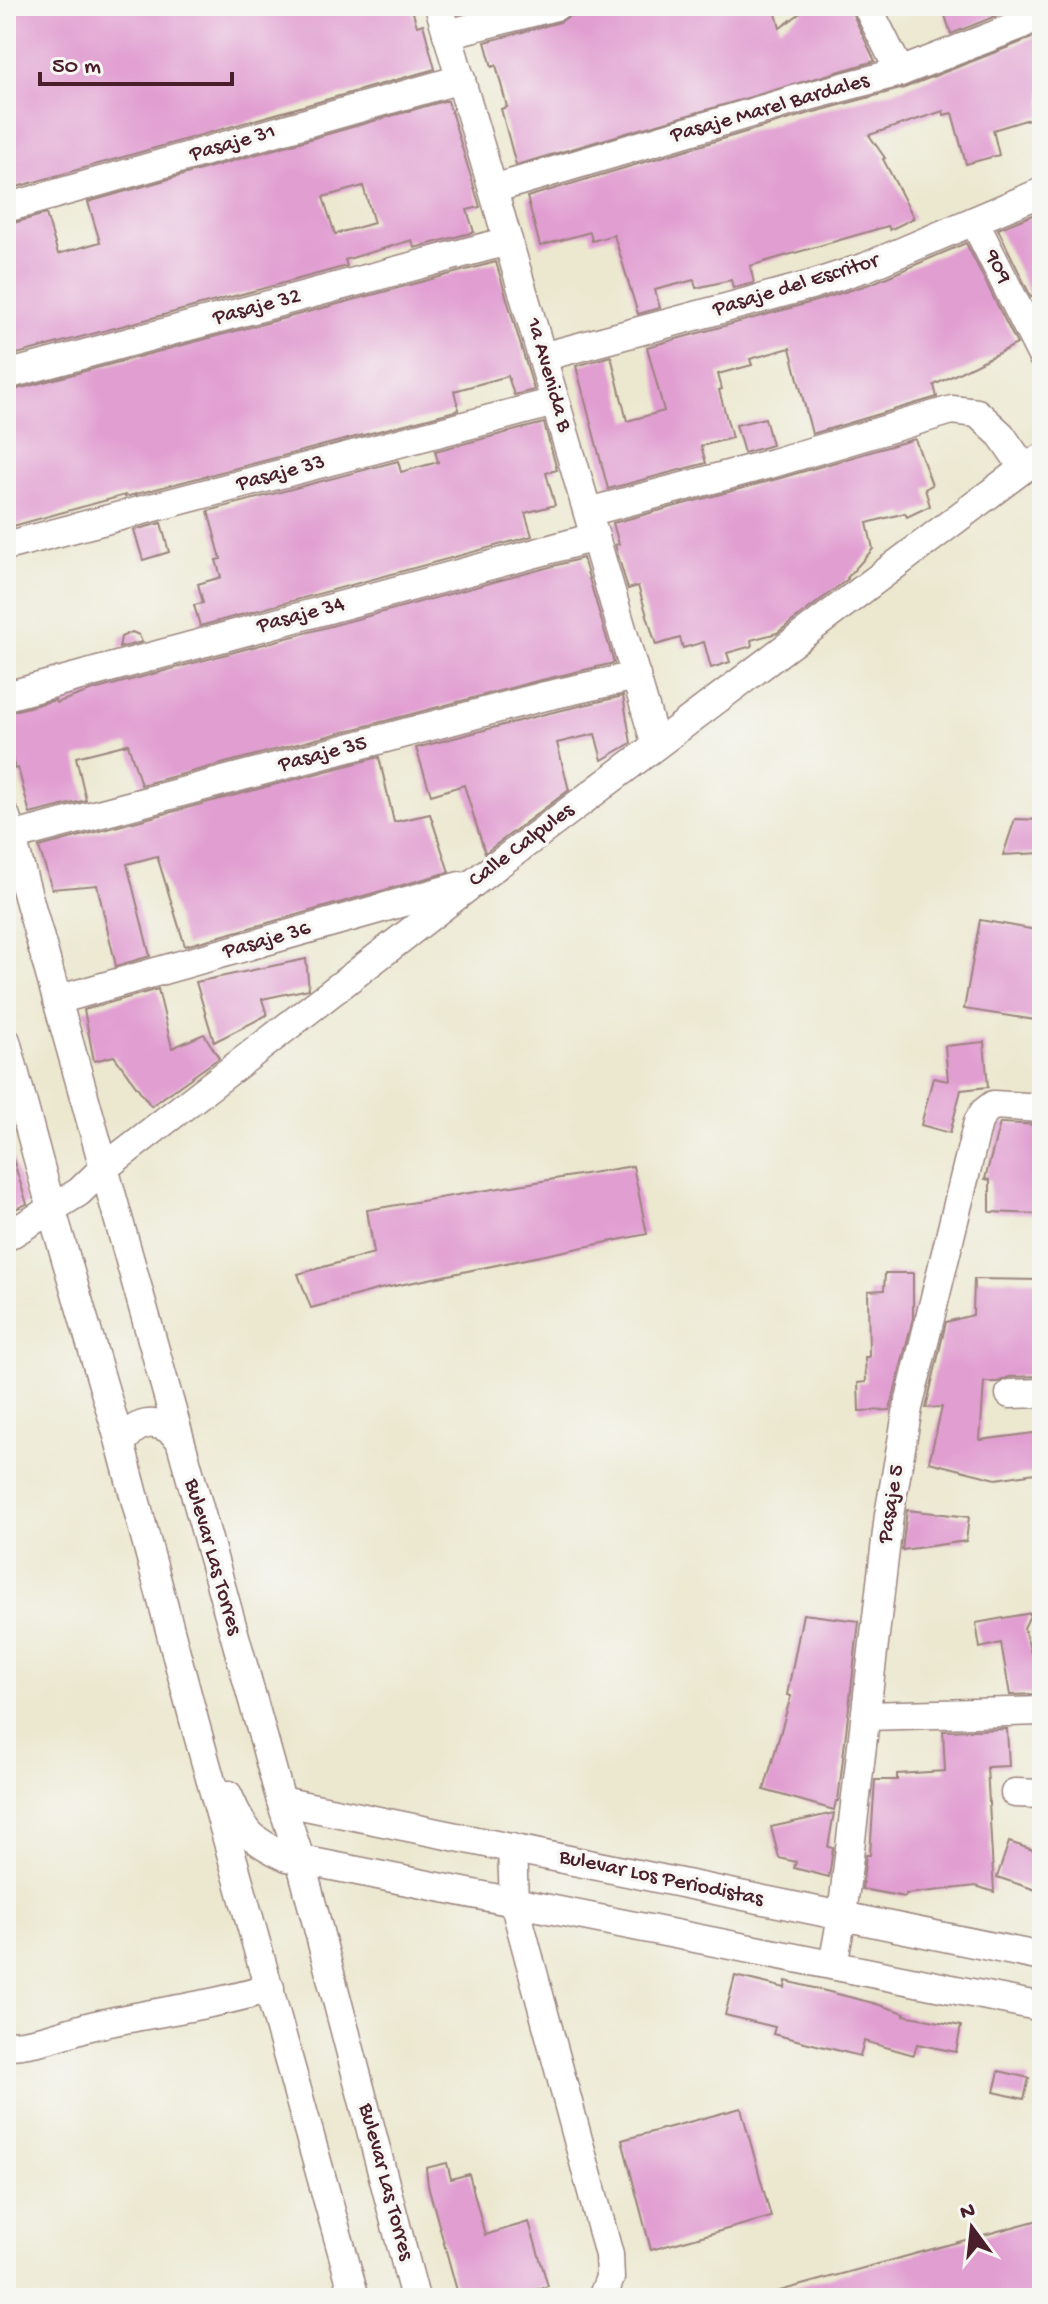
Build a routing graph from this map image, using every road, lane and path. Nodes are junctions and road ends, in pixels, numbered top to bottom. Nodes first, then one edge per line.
1 (439, 6) edge
2 (556, 6) edge
3 (867, 6) edge
4 (1042, 14) edge
5 (447, 34) junction
6 (900, 72) junction
7 (461, 79) junction
8 (493, 189) junction
9 (1042, 192) edge
10 (6, 208) edge
11 (974, 221) junction
12 (508, 241) junction
13 (1042, 356) edge
14 (542, 357) junction
15 (6, 375) edge
16 (555, 402) junction
17 (1033, 463) edge
18 (592, 524) junction
19 (6, 546) edge
20 (636, 676) junction
21 (6, 696) edge
22 (656, 745) junction
23 (9, 827) edge
24 (476, 881) junction
25 (57, 1000) junction
26 (6, 1041) edge
27 (1042, 1108) edge
28 (104, 1168) junction
29 (52, 1211) junction
30 (6, 1237) edge
31 (1042, 1393) edge
32 (1010, 1394) dead end
33 (177, 1436) junction
34 (121, 1446) junction
35 (1042, 1711) edge
36 (866, 1716) junction
37 (195, 1724) junction
38 (281, 1801) junction
39 (512, 1848) junction
40 (300, 1859) junction
41 (514, 1902) junction
42 (842, 1916) junction
43 (1042, 1957) edge
44 (833, 1965) junction
45 (270, 1988) junction
46 (1042, 2007) edge
47 (6, 2045) edge
48 (355, 2298) edge
49 (415, 2298) edge
50 (602, 2298) edge

1 - 5 street, 1a Avenida B
2 - 5 street
3 - 6 street
4 - 6 street, Pasaje Marel Bardales
5 - 7 street, 1a Avenida B
6 - 8 street, Pasaje Marel Bardales
7 - 8 street, 1a Avenida B
7 - 10 street, Pasaje 31
8 - 12 street, 1a Avenida B
9 - 11 street, Pasaje del Escritor
11 - 13 street, 909
11 - 14 street, Pasaje del Escritor
12 - 14 street, 1a Avenida B
12 - 15 street, Pasaje 32
14 - 16 street, 1a Avenida B
16 - 18 street, 1a Avenida B
16 - 19 street, Pasaje 33
17 - 18 street, Pasaje 34
17 - 22 street, Calle Calpules
18 - 20 street, 1a Avenida B
18 - 21 street, Pasaje 34
20 - 22 street, 1a Avenida B
20 - 23 street, Pasaje 35
22 - 24 street, Calle Calpules
23 - 25 street, Bulevar Las Torres
24 - 25 street, Pasaje 36
24 - 28 street, Calle Calpules
25 - 28 street, Bulevar Las Torres
26 - 29 street
27 - 36 street, Pasaje 5
28 - 29 street, Calle Calpules
28 - 33 street, Bulevar Las Torres
29 - 30 street, Calle Calpules
29 - 34 street
31 - 32 street
33 - 34 street
33 - 38 street, Bulevar Las Torres
34 - 37 street
35 - 36 street
36 - 42 street, Pasaje 5
37 - 40 street
37 - 45 street
38 - 39 street, Bulevar Los Periodistas
38 - 40 street, Bulevar Las Torres
39 - 41 street
39 - 42 street, Bulevar Los Periodistas
40 - 41 street
40 - 49 street, Bulevar Las Torres
41 - 44 street
41 - 50 street
42 - 43 street, Bulevar Los Periodistas
42 - 44 street, Pasaje 5
44 - 46 street
45 - 47 street
45 - 48 street

